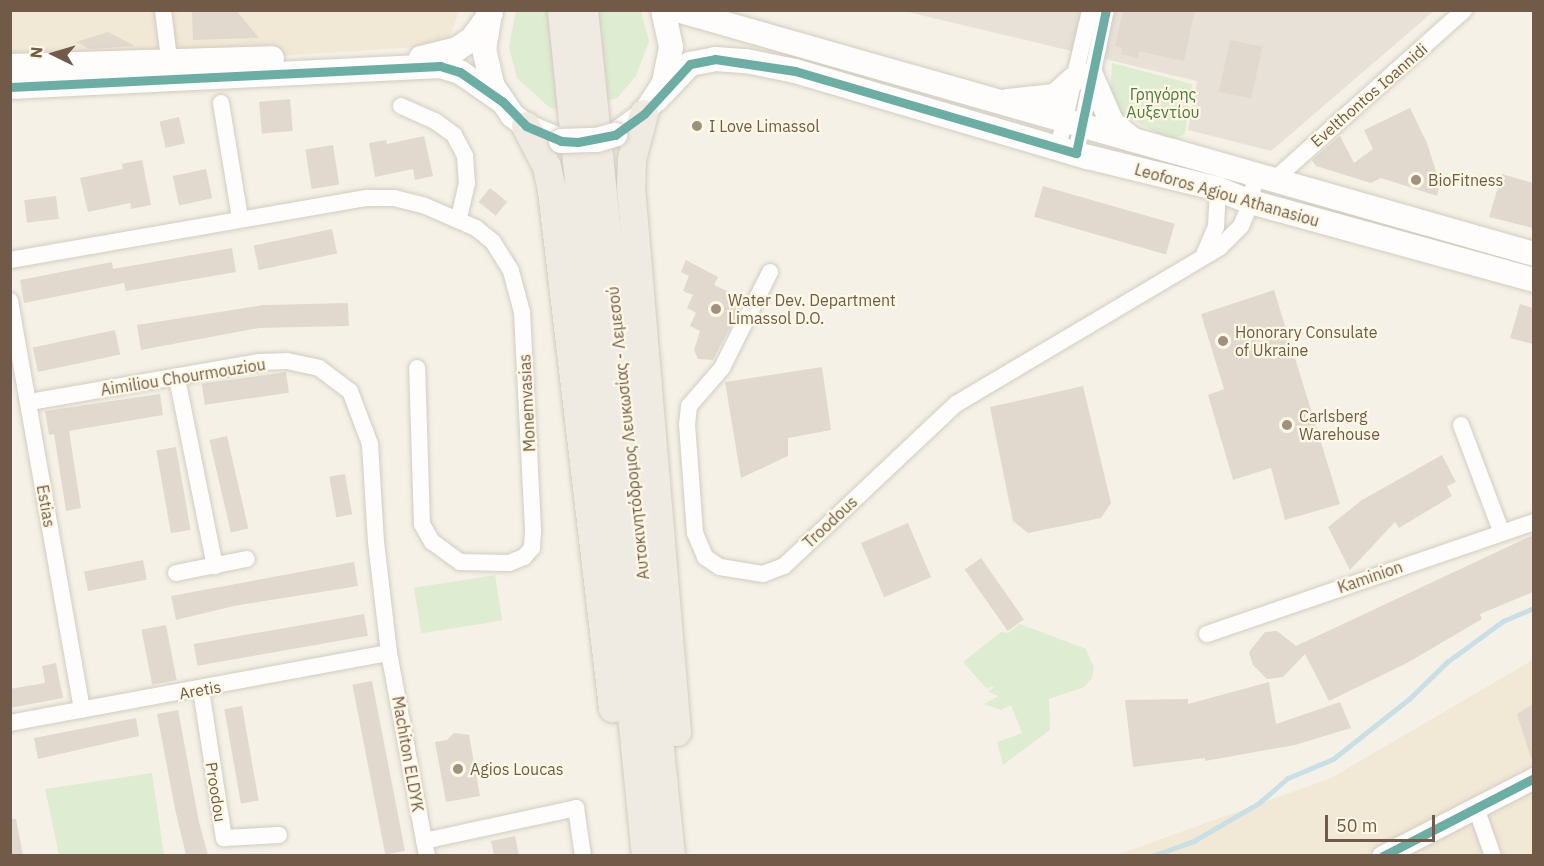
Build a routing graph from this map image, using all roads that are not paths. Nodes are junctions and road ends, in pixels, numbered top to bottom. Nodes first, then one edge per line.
1 (163, 10) edge
2 (562, 10) edge
3 (584, 10) edge
4 (663, 10) edge
5 (677, 10) edge
6 (1090, 10) edge
7 (1106, 10) edge
8 (1464, 10) edge
9 (492, 12) edge
10 (169, 59) junction
11 (10, 66) edge
12 (1083, 76) junction
13 (10, 87) edge
14 (503, 102) junction
15 (220, 103) dead end
16 (993, 103) junction
17 (401, 106) dead end
18 (650, 107) junction
19 (1074, 124) junction
20 (526, 126) junction
21 (1136, 142) junction
22 (1067, 151) junction
23 (1265, 178) junction
24 (1218, 189) junction
25 (1251, 202) junction
26 (240, 218) junction
27 (459, 219) junction
28 (1533, 254) edge
29 (1203, 258) junction
30 (10, 260) edge
31 (770, 272) dead end
32 (1533, 280) edge
33 (10, 301) edge
34 (417, 368) dead end
35 (177, 378) junction
36 (30, 402) junction
37 (1461, 425) dead end
38 (1533, 522) edge
39 (1501, 531) junction
40 (247, 559) dead end
41 (215, 566) junction
42 (176, 573) dead end
43 (1207, 634) dead end
44 (389, 653) junction
45 (201, 690) junction
46 (82, 711) junction
47 (10, 723) edge
48 (1533, 778) edge
49 (1476, 808) junction
50 (279, 835) dead end
51 (426, 848) edge
52 (583, 855) edge
53 (634, 855) edge
54 (646, 855) edge
55 (671, 855) edge
56 (683, 855) edge
57 (1382, 855) edge
58 (1493, 855) edge

1 - 10 street
2 - 54 highway, Αυτοκινητόδρομος Λευκωσίας - Λεμεσού
3 - 55 highway, Αυτοκινητόδρομος Λευκωσίας - Λεμεσού
4 - 18 main road
5 - 16 main road, Leoforos Agiou Athanasiou
6 - 12 street
7 - 12 street
8 - 23 street, Evelthontos Ioannidi
9 - 10 main road
9 - 14 main road
10 - 11 main road
12 - 16 main road
12 - 19 street
12 - 21 main road
13 - 14 main road
14 - 20 main road
15 - 26 street
16 - 19 main road, Leoforos Agiou Athanasiou
17 - 27 street
18 - 20 main road, Leoforos Agiou Athanasiou, bridge
18 - 22 main road, Leoforos Agiou Athanasiou
18 - 56 highway
19 - 21 main road, Leoforos Agiou Athanasiou
19 - 22 street
20 - 53 highway
21 - 23 main road, Leoforos Agiou Athanasiou
22 - 24 main road, Leoforos Agiou Athanasiou
23 - 25 street, Troodous
23 - 28 main road, Leoforos Agiou Athanasiou
24 - 25 main road, Leoforos Agiou Athanasiou
24 - 29 street
25 - 29 street, Troodous
25 - 32 main road, Leoforos Agiou Athanasiou
26 - 27 street, Monemvasias
26 - 30 street, Monemvasias
27 - 34 street, Monemvasias
29 - 31 street, Troodous
33 - 36 street, Estias
35 - 36 street, Aimiliou Chourmouziou
35 - 41 street
35 - 44 street, Aimiliou Chourmouziou
36 - 46 street, Estias
37 - 39 street
38 - 39 street, Kaminion
39 - 43 street, Kaminion
40 - 41 street
41 - 42 street
44 - 45 street, Aretis
44 - 51 street, Machiton ELDYK
45 - 46 street, Aretis
45 - 50 street, Proodou
46 - 47 street, Aretis
48 - 49 street
49 - 57 street
49 - 58 street
51 - 52 street

